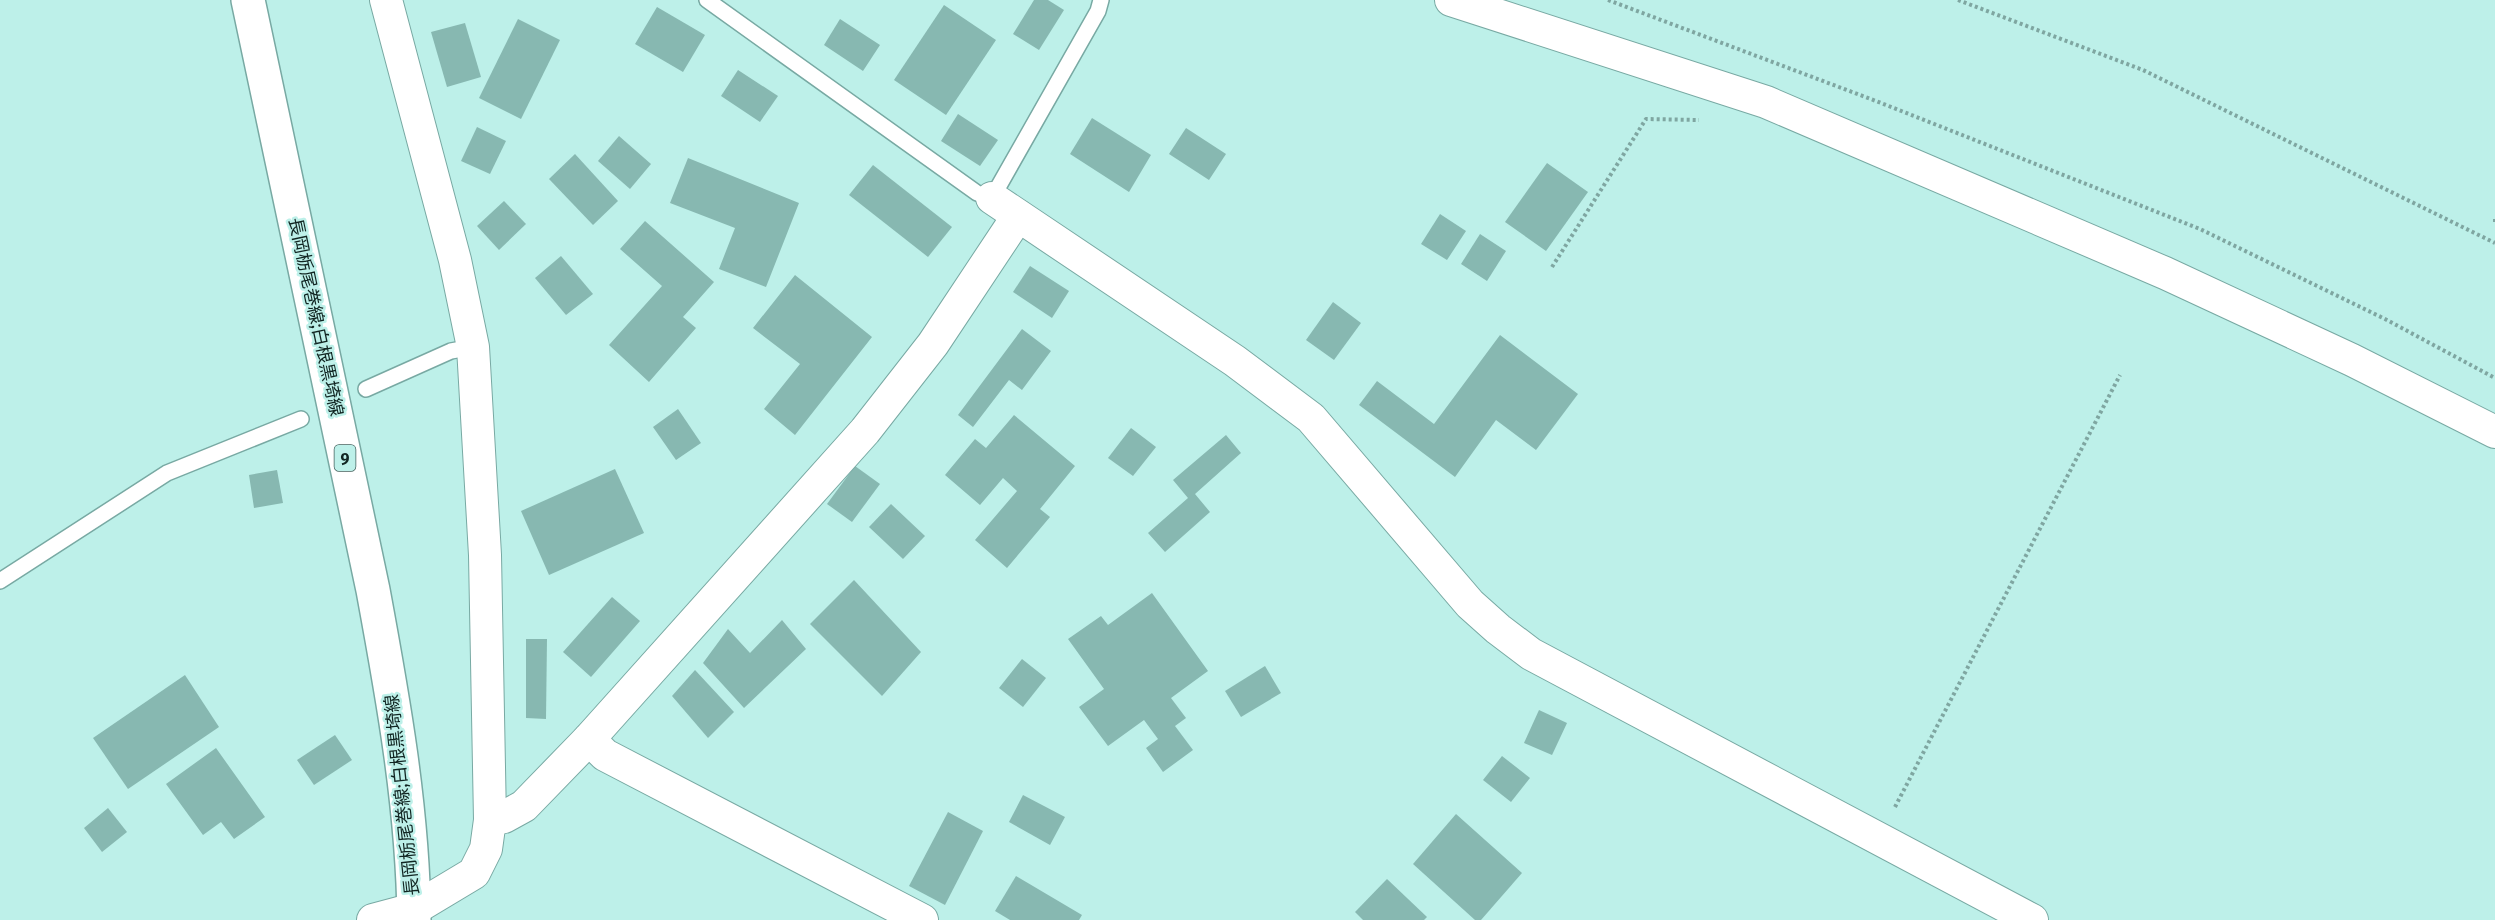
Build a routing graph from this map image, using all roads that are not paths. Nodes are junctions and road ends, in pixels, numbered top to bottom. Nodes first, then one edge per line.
1 (248, 0) edge
2 (386, 0) edge
3 (707, 0) edge
4 (1101, 0) edge
5 (1451, 0) edge
6 (992, 198) junction
7 (1018, 216) junction
8 (472, 347) junction
9 (366, 389) dead end
10 (301, 419) dead end
11 (2495, 432) edge
12 (0, 581) edge
13 (589, 738) junction
14 (490, 820) junction
15 (414, 914) edge
16 (373, 920) edge
17 (922, 920) edge
18 (2032, 920) edge

1 - 15 main road, 長岡栃尾巻線;白根黒埼線 / 9
2 - 8 street
3 - 6 lane
4 - 6 lane
5 - 11 street
6 - 7 street
7 - 13 street
7 - 18 street
8 - 9 lane
8 - 14 street
10 - 12 lane
13 - 14 street
13 - 17 street
14 - 15 street
15 - 16 street

